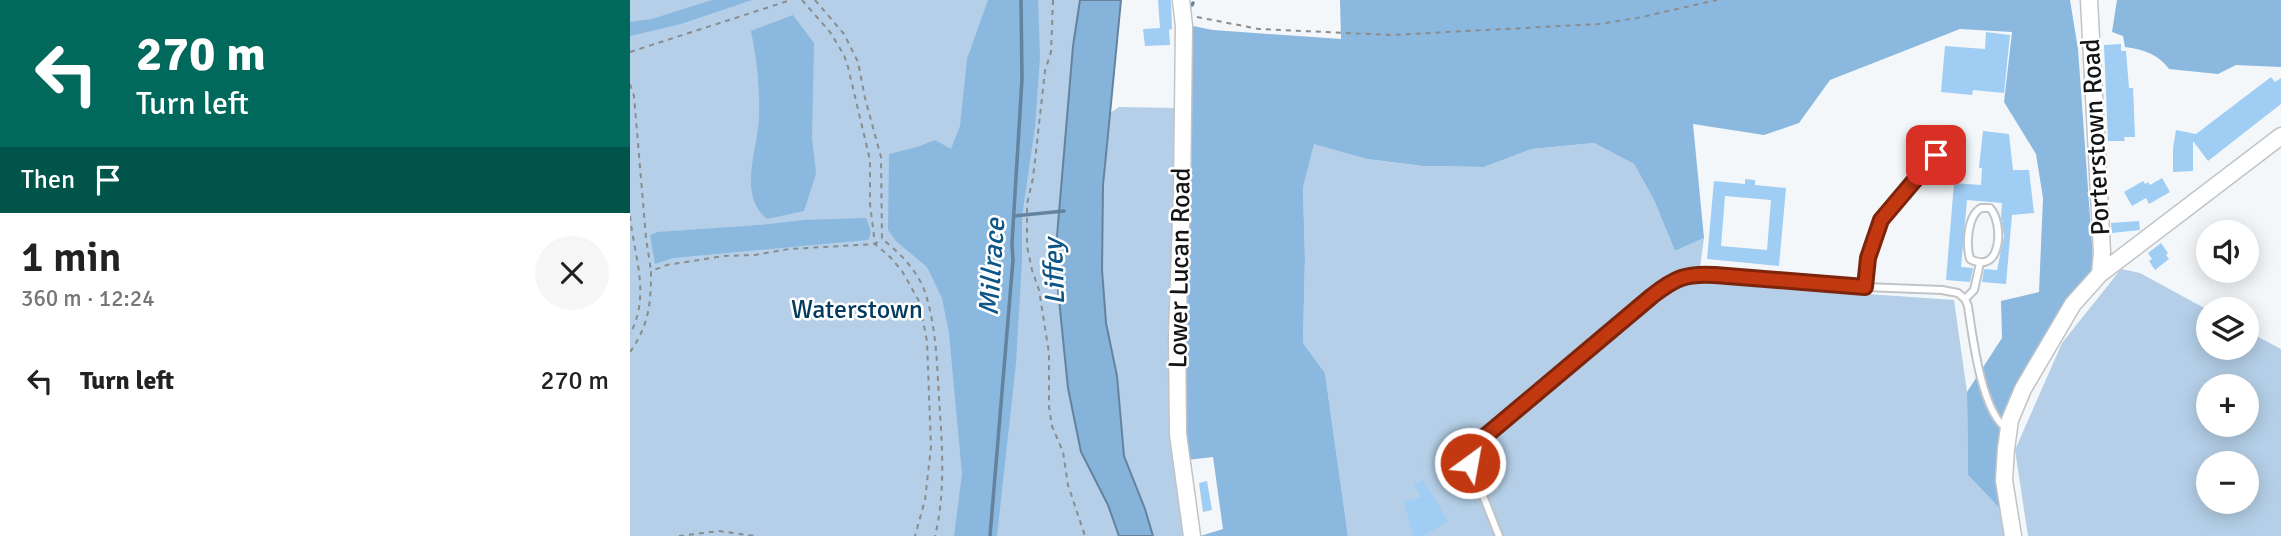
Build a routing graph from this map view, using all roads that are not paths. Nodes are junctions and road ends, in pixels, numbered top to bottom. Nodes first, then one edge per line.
1 (2089, 0) edge
2 (1181, 7) edge
3 (2281, 136) edge
4 (1936, 155) dead end
5 (1980, 263) junction
6 (2100, 274) junction
7 (1865, 287) junction
8 (1965, 299) junction
9 (2009, 429) junction
10 (1192, 536) edge
11 (1499, 536) edge
12 (2013, 536) edge

1 - 6 street, Porterstown Road
2 - 10 street, Lower Lucan Road
3 - 6 street
4 - 7 lane
5 - 5 lane
5 - 8 lane
6 - 9 street
7 - 8 lane
7 - 11 lane
8 - 9 lane
9 - 12 street

